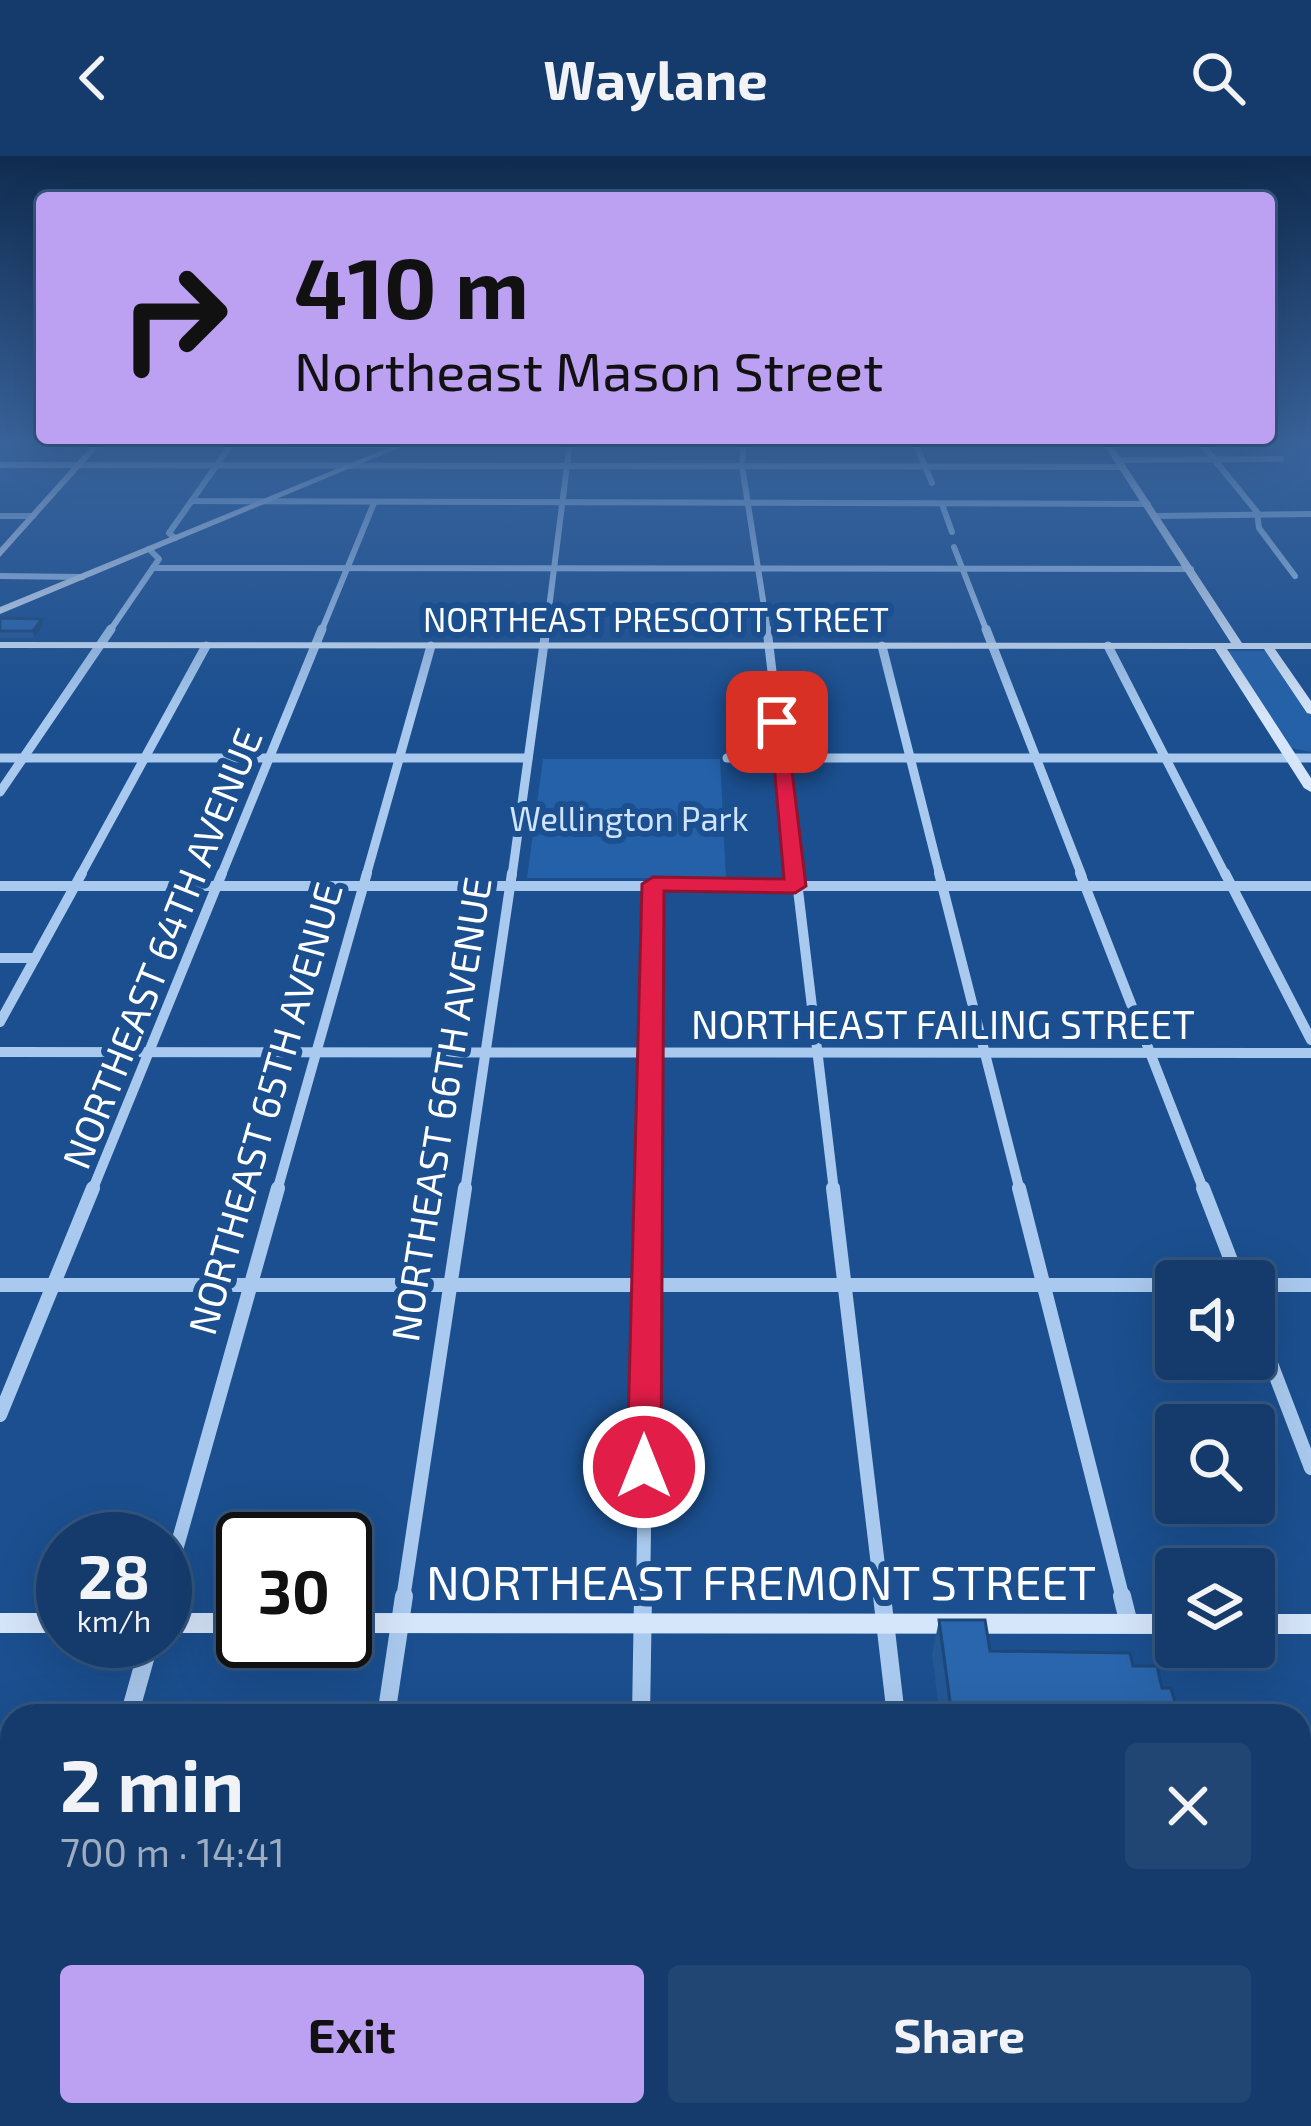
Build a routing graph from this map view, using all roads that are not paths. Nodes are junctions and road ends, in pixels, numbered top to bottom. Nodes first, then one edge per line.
1 (170, 534) edge
2 (185, 534) edge
3 (361, 534) edge
4 (560, 534) edge
5 (755, 534) edge
6 (1168, 534) edge
7 (1263, 534) edge
8 (175, 538) junction
9 (954, 547) dead end
10 (149, 549) junction
11 (153, 568) junction
12 (347, 568) junction
13 (555, 568) junction
14 (760, 568) junction
15 (965, 568) junction
16 (1191, 569) junction
17 (0, 576) edge
18 (1295, 576) dead end
19 (82, 577) junction
20 (0, 611) edge
21 (0, 645) edge
22 (98, 645) junction
23 (206, 646) junction
24 (319, 646) junction
25 (430, 646) junction
26 (545, 646) junction
27 (769, 646) junction
28 (882, 646) junction
29 (994, 646) junction
30 (1108, 646) junction
31 (1219, 646) junction
32 (1239, 646) junction
33 (1268, 646) junction
34 (1311, 646) edge
35 (1311, 710) edge
36 (780, 757) junction
37 (0, 758) edge
38 (23, 758) junction
39 (399, 758) junction
40 (528, 758) junction
41 (728, 758) dead end
42 (910, 758) junction
43 (1038, 758) junction
44 (1165, 758) junction
45 (1292, 758) junction
46 (1311, 758) edge
47 (144, 759) junction
48 (271, 759) junction
49 (1311, 788) edge
50 (0, 792) edge
51 (653, 884) junction
52 (510, 885) junction
53 (0, 886) edge
54 (74, 886) junction
55 (218, 886) junction
56 (364, 886) junction
57 (795, 886) junction
58 (942, 886) junction
59 (1087, 886) junction
60 (1232, 886) junction
61 (1311, 886) edge
62 (0, 958) edge
63 (35, 958) junction
64 (0, 1022) edge
65 (1311, 1040) edge
66 (0, 1052) edge
67 (817, 1052) junction
68 (985, 1052) junction
69 (150, 1053) junction
70 (317, 1053) junction
71 (484, 1053) junction
72 (650, 1053) junction
73 (1150, 1053) junction
74 (1311, 1053) edge
75 (1231, 1260) edge
76 (843, 1284) junction
77 (0, 1285) edge
78 (54, 1285) junction
79 (646, 1285) junction
80 (1043, 1285) junction
81 (1155, 1285) edge
82 (1275, 1285) edge
83 (1311, 1285) edge
84 (251, 1286) junction
85 (449, 1286) junction
86 (1275, 1374) edge
87 (0, 1415) edge
88 (1311, 1468) edge
89 (187, 1512) edge
90 (0, 1623) edge
91 (36, 1623) edge
92 (372, 1623) edge
93 (400, 1623) junction
94 (642, 1624) junction
95 (886, 1624) junction
96 (1129, 1624) junction
97 (1155, 1624) edge
98 (1275, 1624) edge
99 (1311, 1624) edge
100 (142, 1668) edge
101 (132, 1704) edge
102 (388, 1704) edge
103 (641, 1704) edge
104 (895, 1704) edge

1 - 8 street
2 - 8 street
3 - 12 street, NORTHEAST 64TH AVENUE
4 - 13 street, NORTHEAST 66TH AVENUE
5 - 14 street
6 - 16 street
7 - 18 street
8 - 10 street
9 - 15 street
10 - 11 street
10 - 19 street
11 - 12 street
11 - 22 street
12 - 13 street
12 - 24 street, NORTHEAST 64TH AVENUE
13 - 14 street
13 - 26 street, NORTHEAST 66TH AVENUE
14 - 15 street
14 - 27 street
15 - 16 street
15 - 29 street
16 - 32 street
17 - 19 street
19 - 20 street
21 - 22 street, NORTHEAST PRESCOTT STREET
22 - 23 street, NORTHEAST PRESCOTT STREET
22 - 38 street
23 - 24 street, NORTHEAST PRESCOTT STREET
23 - 47 street
24 - 25 street, NORTHEAST PRESCOTT STREET
24 - 48 street, NORTHEAST 64TH AVENUE
25 - 26 street, NORTHEAST PRESCOTT STREET
25 - 39 street, NORTHEAST 65TH AVENUE
26 - 27 street, NORTHEAST PRESCOTT STREET
26 - 40 street, NORTHEAST 66TH AVENUE
27 - 28 street, NORTHEAST PRESCOTT STREET
27 - 36 street
28 - 29 street, NORTHEAST PRESCOTT STREET
28 - 42 street
29 - 30 street, NORTHEAST PRESCOTT STREET
29 - 43 street
30 - 31 street, NORTHEAST PRESCOTT STREET
30 - 44 street
31 - 32 street, NORTHEAST PRESCOTT STREET
31 - 45 street
32 - 33 street, NORTHEAST PRESCOTT STREET
33 - 34 street, NORTHEAST PRESCOTT STREET
33 - 35 street
36 - 41 street
36 - 42 street
36 - 57 street
37 - 38 street
38 - 47 street
38 - 50 street
39 - 40 street
39 - 48 street
39 - 56 street, NORTHEAST 65TH AVENUE
40 - 52 street, NORTHEAST 66TH AVENUE
42 - 43 street
42 - 58 street
43 - 44 street
43 - 59 street
44 - 45 street
44 - 60 street
45 - 46 street
45 - 49 street
47 - 48 street
47 - 54 street
48 - 55 street, NORTHEAST 64TH AVENUE
51 - 52 street
51 - 57 street
51 - 72 street
52 - 56 street
52 - 71 street, NORTHEAST 66TH AVENUE
53 - 54 street
54 - 55 street
54 - 63 street
55 - 56 street
55 - 69 street, NORTHEAST 64TH AVENUE
56 - 70 street, NORTHEAST 65TH AVENUE
57 - 58 street
57 - 67 street
58 - 59 street
58 - 68 street
59 - 60 street
59 - 73 street
60 - 61 street
60 - 65 street
62 - 63 street
63 - 64 street
66 - 69 street, NORTHEAST FAILING STREET
67 - 68 street, NORTHEAST FAILING STREET
67 - 72 street, NORTHEAST FAILING STREET
67 - 76 street
68 - 73 street, NORTHEAST FAILING STREET
68 - 80 street
69 - 70 street, NORTHEAST FAILING STREET
69 - 78 street, NORTHEAST 64TH AVENUE
70 - 71 street, NORTHEAST FAILING STREET
70 - 84 street, NORTHEAST 65TH AVENUE
71 - 72 street, NORTHEAST FAILING STREET
71 - 85 street, NORTHEAST 66TH AVENUE
72 - 79 street
73 - 74 street, NORTHEAST FAILING STREET
73 - 75 street
76 - 79 street
76 - 80 street
76 - 95 street
77 - 78 street
78 - 84 street
78 - 87 street, NORTHEAST 64TH AVENUE
79 - 85 street
79 - 94 street
80 - 81 street
80 - 96 street
82 - 83 street
84 - 85 street
84 - 89 street, NORTHEAST 65TH AVENUE
85 - 93 street, NORTHEAST 66TH AVENUE
86 - 88 street
90 - 91 street
92 - 93 street, NORTHEAST FREMONT STREET
93 - 94 street, NORTHEAST FREMONT STREET
93 - 102 street, NORTHEAST 66TH AVENUE
94 - 95 street, NORTHEAST FREMONT STREET
94 - 103 street
95 - 96 street, NORTHEAST FREMONT STREET
95 - 104 street
96 - 97 street, NORTHEAST FREMONT STREET
98 - 99 street
100 - 101 street

